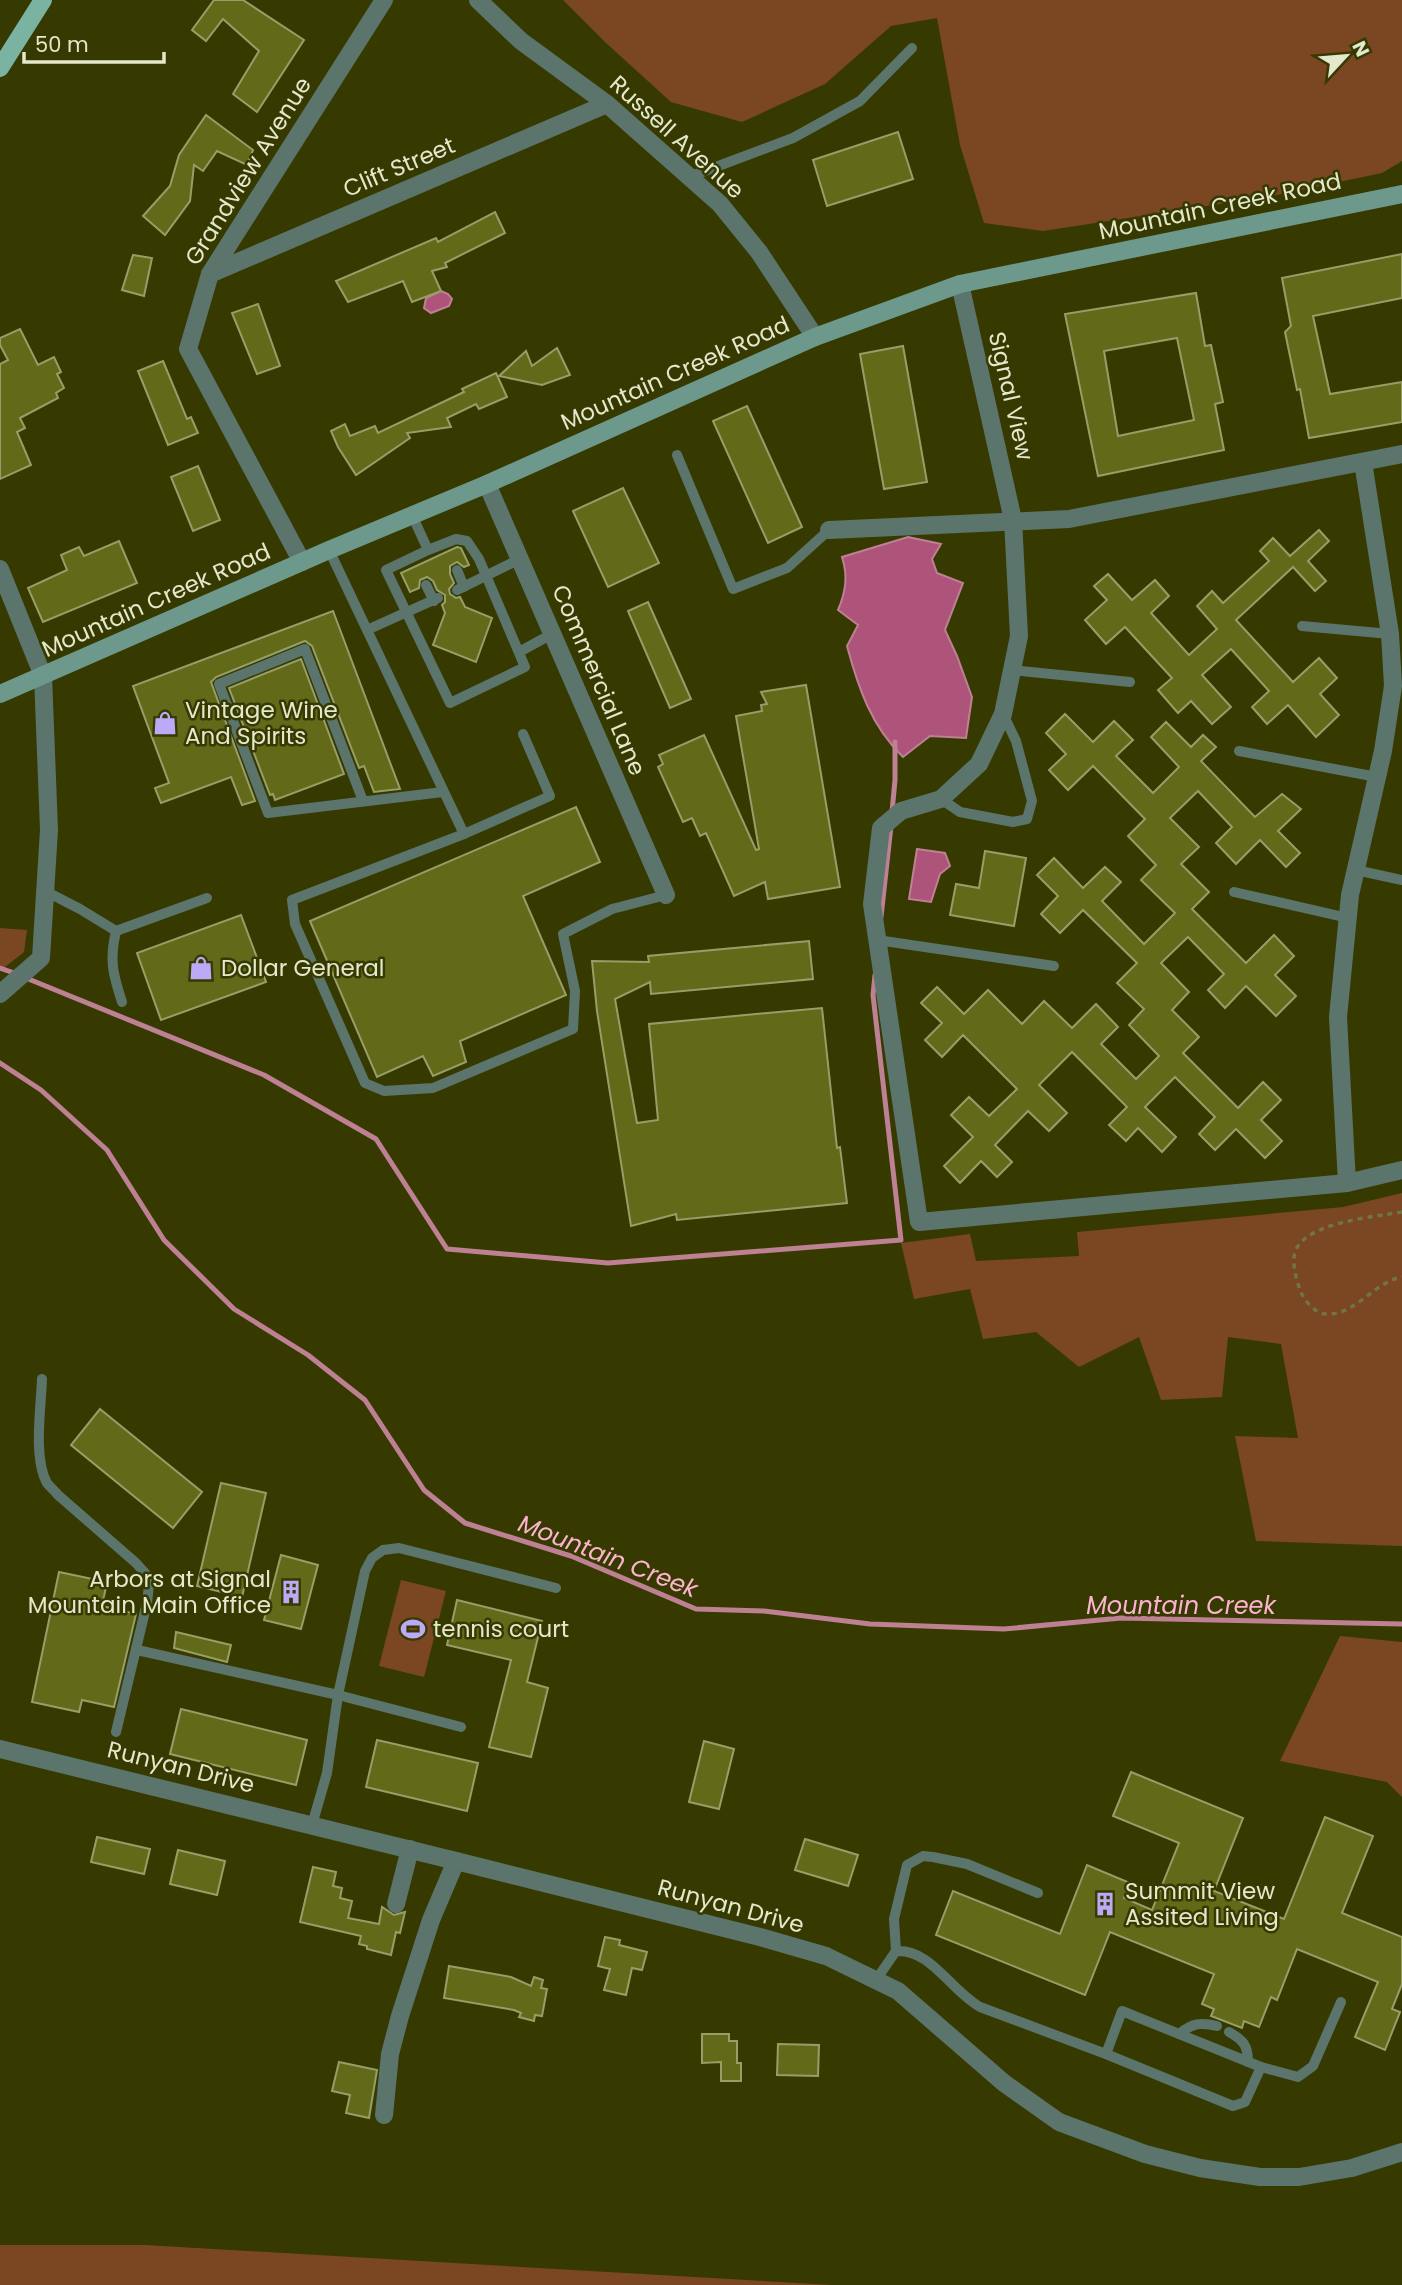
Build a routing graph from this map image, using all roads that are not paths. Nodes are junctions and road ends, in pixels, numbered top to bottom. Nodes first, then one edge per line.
1 (43, 0) edge
2 (384, 0) edge
3 (478, 0) edge
4 (912, 48) dead end
5 (0, 68) edge
6 (607, 104) junction
7 (689, 177) junction
8 (1402, 194) edge
9 (210, 274) junction
10 (960, 284) junction
11 (814, 337) junction
12 (1402, 454) edge
13 (677, 455) dead end
14 (1363, 462) junction
15 (487, 484) junction
16 (412, 515) junction
17 (1013, 520) junction
18 (829, 530) joint
19 (328, 550) junction
20 (428, 550) junction
21 (520, 559) junction
22 (302, 562) junction
23 (0, 569) edge
24 (457, 570) dead end
25 (486, 576) junction
26 (426, 585) dead end
27 (6, 599) edge
28 (407, 613) junction
29 (1302, 626) dead end
30 (367, 630) junction
31 (552, 634) junction
32 (1390, 634) junction
33 (519, 652) junction
34 (1012, 670) junction
35 (43, 676) junction
36 (1130, 682) dead end
37 (0, 694) edge
38 (1003, 714) junction
39 (523, 734) dead end
40 (1240, 751) dead end
41 (1377, 777) junction
42 (443, 792) junction
43 (941, 799) junction
44 (363, 801) junction
45 (464, 834) junction
46 (1356, 870) junction
47 (1402, 880) edge
48 (45, 891) junction
49 (1234, 892) dead end
50 (666, 895) joint
51 (206, 898) dead end
52 (1348, 918) junction
53 (116, 932) junction
54 (877, 940) junction
55 (1054, 966) dead end
56 (0, 994) edge
57 (122, 1002) dead end
58 (1402, 1170) edge
59 (1347, 1183) junction
60 (42, 1380) dead end
61 (556, 1588) dead end
62 (137, 1650) junction
63 (338, 1696) junction
64 (461, 1727) dead end
65 (116, 1732) dead end
66 (0, 1749) edge
67 (312, 1825) junction
68 (410, 1849) junction
69 (456, 1861) junction
70 (1038, 1893) dead end
71 (396, 1904) dead end
72 (896, 1951) junction
73 (876, 1980) junction
74 (1341, 2002) dead end
75 (1217, 2026) dead end
76 (1229, 2032) dead end
77 (1179, 2034) junction
78 (1106, 2054) junction
79 (1248, 2062) junction
80 (1261, 2067) junction
81 (384, 2115) dead end
82 (1402, 2152) edge

1 - 5 main road
2 - 9 street, Grandview Avenue
3 - 6 street, Russell Avenue
4 - 7 lane
6 - 7 street, Russell Avenue
6 - 9 street, Clift Street
7 - 11 street, Russell Avenue
8 - 10 main road, Mountain Creek Road
9 - 22 street, Grandview Avenue
10 - 11 main road, Mountain Creek Road
10 - 17 street, Signal View
11 - 15 main road, Mountain Creek Road
12 - 14 street
13 - 18 lane
14 - 17 street
14 - 32 street
15 - 16 main road, Mountain Creek Road
15 - 21 street, Commercial Lane
16 - 19 main road, Mountain Creek Road
16 - 20 lane
17 - 18 street
17 - 34 street, Signal View
19 - 22 main road, Mountain Creek Road
19 - 30 lane
20 - 25 lane
20 - 28 lane
21 - 25 lane
21 - 31 street, Commercial Lane
22 - 35 main road, Mountain Creek Road
23 - 27 street
24 - 25 lane
25 - 33 lane
26 - 28 lane
27 - 35 street
28 - 30 lane
28 - 33 lane
29 - 32 lane
30 - 42 lane
31 - 33 lane
31 - 50 street, Commercial Lane
32 - 41 street
34 - 36 lane
34 - 38 street, Signal View
35 - 37 main road, Mountain Creek Road
35 - 48 street
38 - 43 street, Signal View
38 - 43 lane
39 - 45 lane
40 - 41 lane
41 - 46 street
42 - 44 lane
42 - 45 lane
43 - 54 street
44 - 44 lane
45 - 50 lane
46 - 47 lane
46 - 52 street
48 - 53 lane
48 - 56 street
49 - 52 lane
51 - 53 lane
52 - 59 street
53 - 57 lane
54 - 55 lane
54 - 59 street
58 - 59 street
60 - 62 lane
61 - 63 lane
62 - 63 lane
62 - 65 lane
63 - 64 lane
63 - 67 lane
66 - 67 street, Runyan Drive
67 - 68 street, Runyan Drive
68 - 69 street, Runyan Drive
68 - 71 street
69 - 73 street, Runyan Drive
69 - 81 street
70 - 72 lane
72 - 73 lane
72 - 78 lane
73 - 82 street, Runyan Drive
74 - 80 lane
75 - 77 lane
76 - 79 lane
77 - 78 lane
77 - 79 lane
78 - 80 lane
79 - 80 lane

